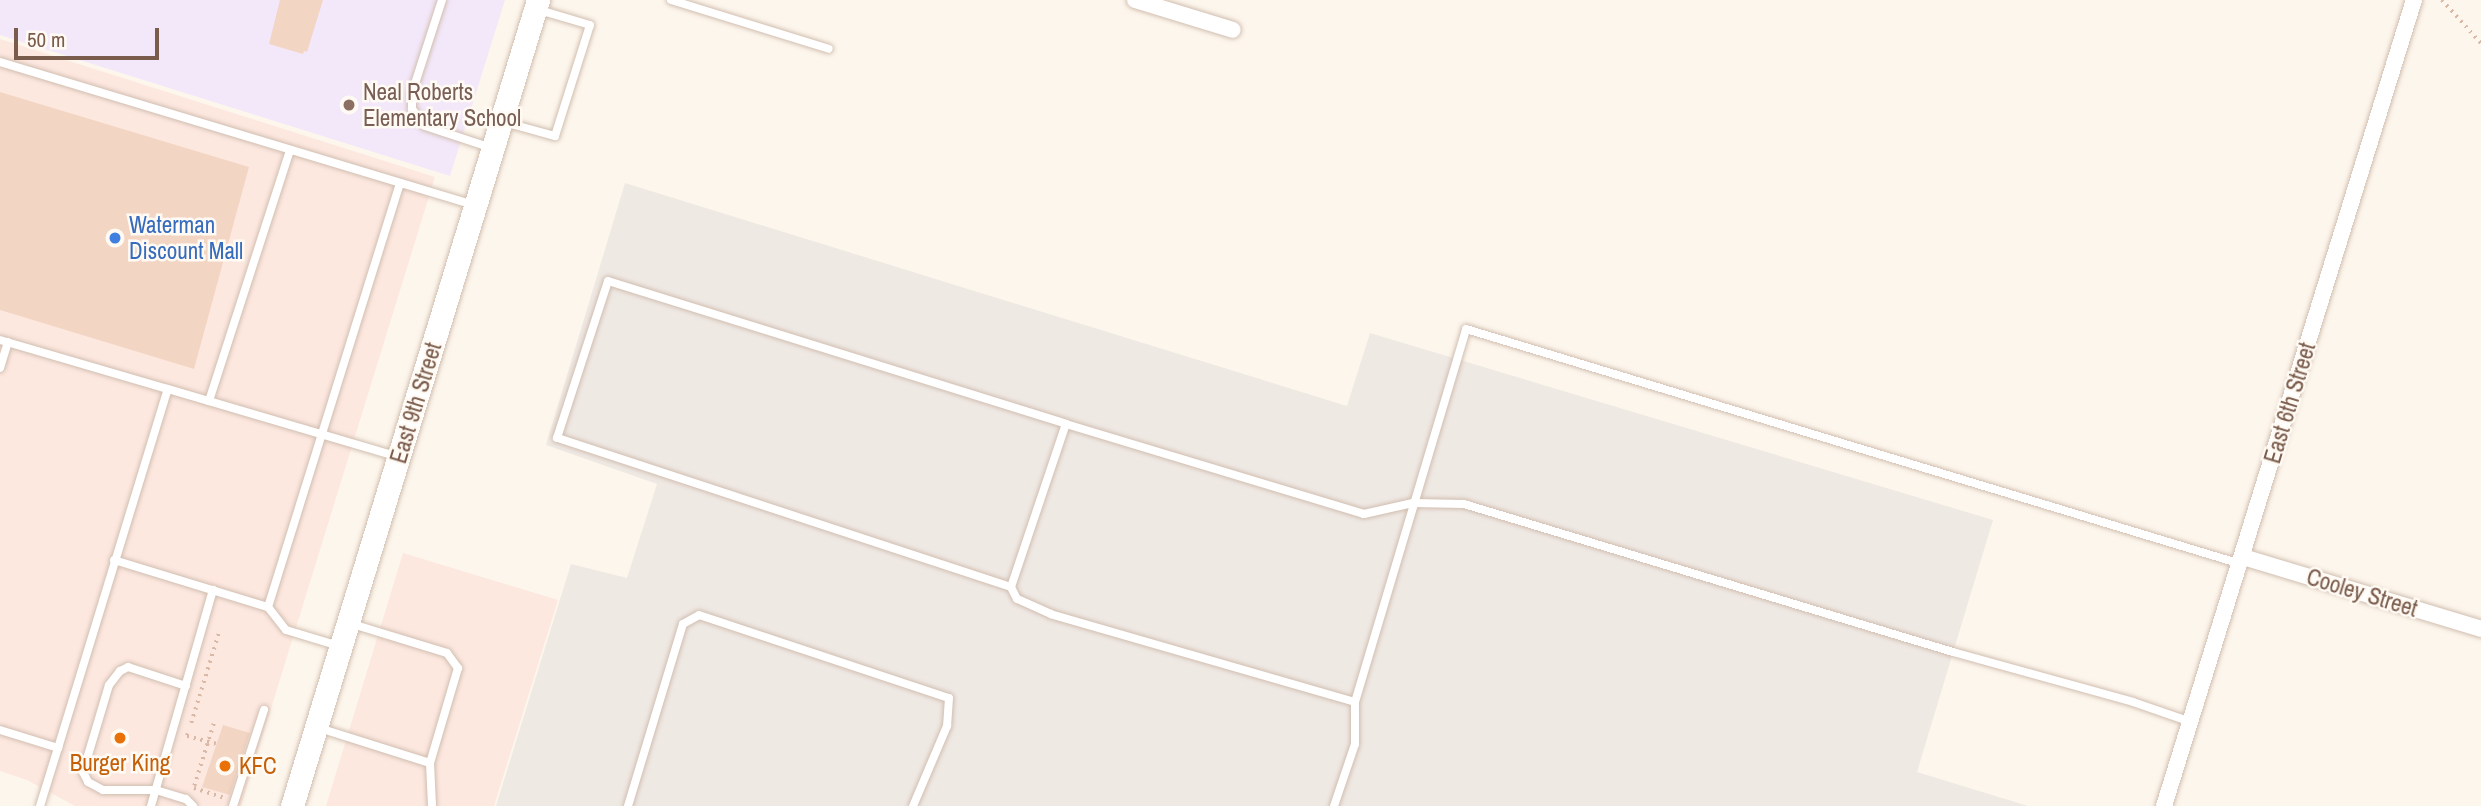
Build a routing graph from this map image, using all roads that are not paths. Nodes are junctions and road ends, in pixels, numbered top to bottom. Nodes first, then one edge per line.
1 (442, 0) edge
2 (671, 0) edge
3 (1135, 0) edge
4 (2414, 0) edge
5 (537, 2) edge
6 (1233, 30) dead end
7 (830, 49) dead end
8 (0, 62) edge
9 (502, 121) junction
10 (493, 148) junction
11 (290, 150) junction
12 (400, 183) junction
13 (476, 206) junction
14 (4, 341) edge
15 (0, 368) edge
16 (168, 389) junction
17 (209, 401) junction
18 (1066, 424) junction
19 (321, 434) junction
20 (399, 457) junction
21 (1413, 503) junction
22 (114, 560) junction
23 (2242, 561) junction
24 (1011, 587) junction
25 (213, 590) junction
26 (268, 607) junction
27 (348, 623) junction
28 (2481, 629) edge
29 (341, 647) junction
30 (186, 687) junction
31 (1355, 702) junction
32 (264, 710) dead end
33 (2191, 722) junction
34 (316, 727) junction
35 (0, 730) edge
36 (58, 748) junction
37 (430, 763) junction
38 (156, 790) junction
39 (234, 804) edge
40 (40, 806) edge
41 (151, 806) edge
42 (193, 806) edge
43 (292, 806) edge
44 (432, 806) edge
45 (628, 806) edge
46 (913, 806) edge
47 (1334, 806) edge
48 (2164, 806) edge

1 - 10 lane
2 - 7 lane
3 - 6 street
4 - 23 street, East 6th Street
5 - 9 street, East 9th Street
5 - 9 lane
8 - 11 lane
9 - 10 street, East 9th Street
10 - 13 street, East 9th Street
11 - 12 lane
11 - 17 lane
12 - 13 lane
12 - 19 lane
13 - 20 street, East 9th Street
14 - 15 lane
14 - 16 lane
16 - 17 lane
16 - 22 lane
17 - 19 lane
18 - 21 lane
18 - 24 lane
18 - 24 lane
19 - 20 lane
19 - 26 lane
20 - 27 street, East 9th Street
21 - 23 lane
21 - 31 lane
21 - 33 lane
22 - 25 lane
22 - 36 lane
23 - 28 street, Cooley Street
23 - 33 street, East 6th Street
24 - 31 lane
25 - 26 lane
25 - 30 lane
26 - 29 lane
27 - 29 street, East 9th Street
27 - 37 lane
29 - 34 street, East 9th Street
30 - 38 lane
30 - 38 lane
31 - 47 lane
32 - 39 lane
33 - 48 street, East 6th Street
34 - 37 lane
34 - 43 street, East 9th Street
35 - 36 lane
36 - 40 lane
37 - 44 lane
38 - 41 lane
38 - 42 lane
45 - 46 lane

